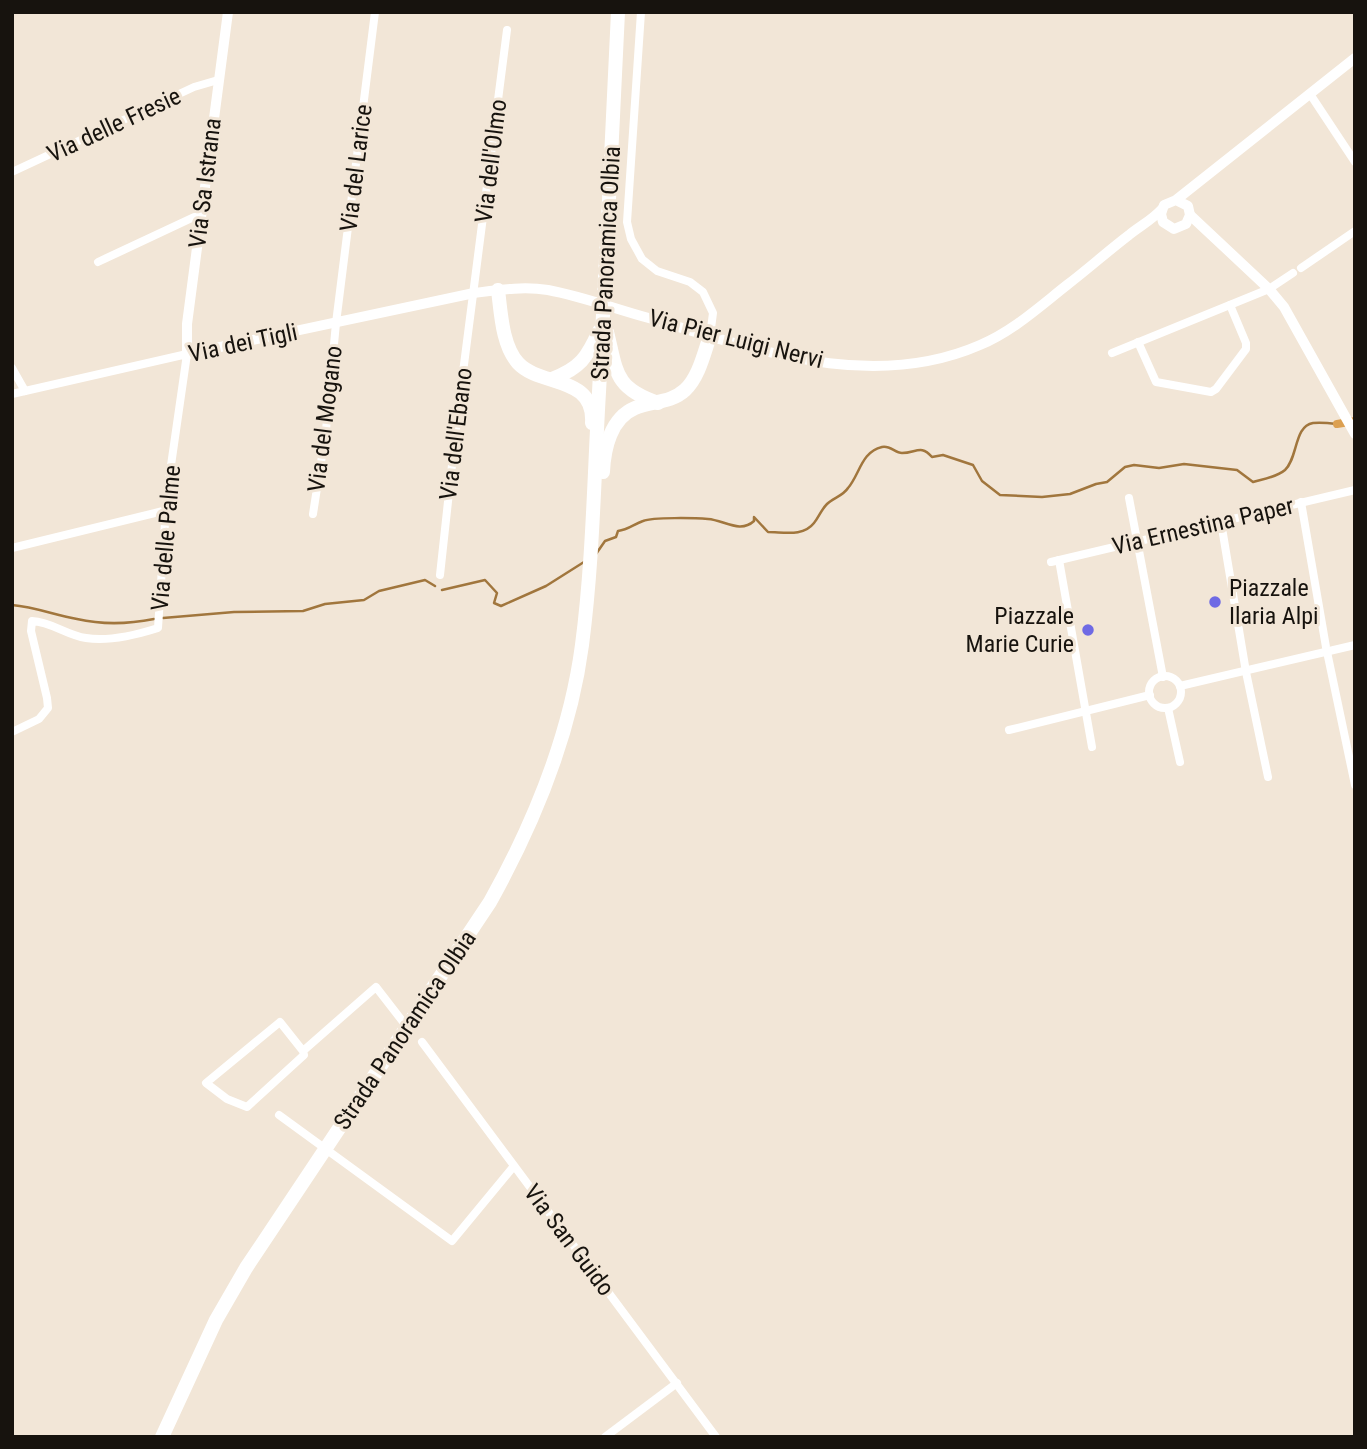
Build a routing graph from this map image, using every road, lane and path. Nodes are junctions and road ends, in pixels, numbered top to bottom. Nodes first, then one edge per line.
1 (228, 12) edge
2 (375, 12) edge
3 (618, 12) edge
4 (641, 12) edge
5 (508, 30) dead end
6 (1355, 58) edge
7 (218, 80) junction
8 (1310, 94) junction
9 (1355, 162) edge
10 (12, 172) edge
11 (1180, 201) junction
12 (1162, 209) junction
13 (200, 217) junction
14 (1188, 220) junction
15 (1166, 226) junction
16 (1355, 231) edge
17 (1130, 234) junction
18 (98, 262) dead end
19 (1301, 268) dead end
20 (1293, 273) dead end
21 (1269, 289) junction
22 (498, 290) junction
23 (474, 293) junction
24 (1230, 305) junction
25 (604, 320) junction
26 (335, 323) junction
27 (710, 336) junction
28 (1138, 342) junction
29 (1112, 353) dead end
30 (187, 354) junction
31 (12, 368) edge
32 (552, 379) junction
33 (25, 391) junction
34 (12, 394) edge
35 (658, 403) junction
36 (1353, 430) edge
37 (593, 489) junction
38 (1355, 489) edge
39 (1129, 498) dead end
40 (1300, 502) junction
41 (167, 510) junction
42 (592, 510) junction
43 (313, 514) dead end
44 (1221, 522) junction
45 (1137, 541) junction
46 (12, 548) edge
47 (440, 575) dead end
48 (1355, 645) edge
49 (1327, 652) junction
50 (1246, 672) junction
51 (1163, 677) junction
52 (1180, 686) junction
53 (1150, 695) junction
54 (1168, 708) junction
55 (1084, 712) junction
56 (1009, 730) dead end
57 (12, 732) edge
58 (1092, 747) dead end
59 (1180, 762) dead end
60 (1268, 777) dead end
61 (1355, 785) edge
62 (407, 1027) junction
63 (422, 1042) dead end
64 (303, 1051) junction
65 (279, 1115) dead end
66 (514, 1166) junction
67 (677, 1383) junction
68 (162, 1437) edge
69 (605, 1437) edge
70 (716, 1437) edge

1 - 7 street, Via Sa Istrana
2 - 26 street, Via del Larice
3 - 25 highway, Strada Panoramica Olbia
4 - 27 street
5 - 23 street, Via dell'Olmo
6 - 8 street
7 - 10 street, Via delle Fresie
7 - 13 street, Via Sa Istrana
8 - 9 street
8 - 11 street
11 - 12 street
11 - 14 street
12 - 15 street
12 - 17 street, Via Pier Luigi Nervi
13 - 18 street
13 - 30 street, Via Sa Istrana
14 - 15 street
14 - 21 street
15 - 17 street, Via Pier Luigi Nervi
16 - 19 street
17 - 27 street, Via Pier Luigi Nervi
20 - 21 street
21 - 24 street
21 - 36 street
22 - 23 street, Via Pier Luigi Nervi
22 - 27 street, Via Pier Luigi Nervi
22 - 32 highway
23 - 26 street, Via dei Tigli
23 - 47 street, Via dell'Ebano
24 - 28 street
24 - 28 street
25 - 32 highway
25 - 35 highway
25 - 37 highway, Strada Panoramica Olbia
26 - 30 street, Via dei Tigli
26 - 43 street, Via del Mogano
27 - 35 highway
28 - 29 street
30 - 33 street, Via dei Tigli
30 - 41 street, Via delle Palme
31 - 33 street
32 - 37 highway
33 - 34 street, Via dei Tigli
35 - 42 highway
37 - 42 highway, Strada Panoramica Olbia
38 - 40 street, Via Ernestina Paper
39 - 45 street
40 - 44 street, Via Ernestina Paper
40 - 49 street
41 - 46 street
41 - 57 street, Via delle Palme
42 - 62 highway, Strada Panoramica Olbia
44 - 45 street, Via Ernestina Paper
44 - 50 street
45 - 51 street
45 - 55 street, Via Ernestina Paper
48 - 49 street
49 - 50 street
49 - 61 street
50 - 52 street
50 - 60 street
51 - 52 street
51 - 53 street
52 - 54 street
53 - 54 street
53 - 55 street
54 - 59 street
55 - 56 street
55 - 58 street
62 - 64 street
62 - 68 highway, Strada Panoramica Olbia
63 - 66 street, Via San Guido
64 - 64 street
65 - 66 street
66 - 67 street, Via San Guido
67 - 69 street
67 - 70 street, Via San Guido

